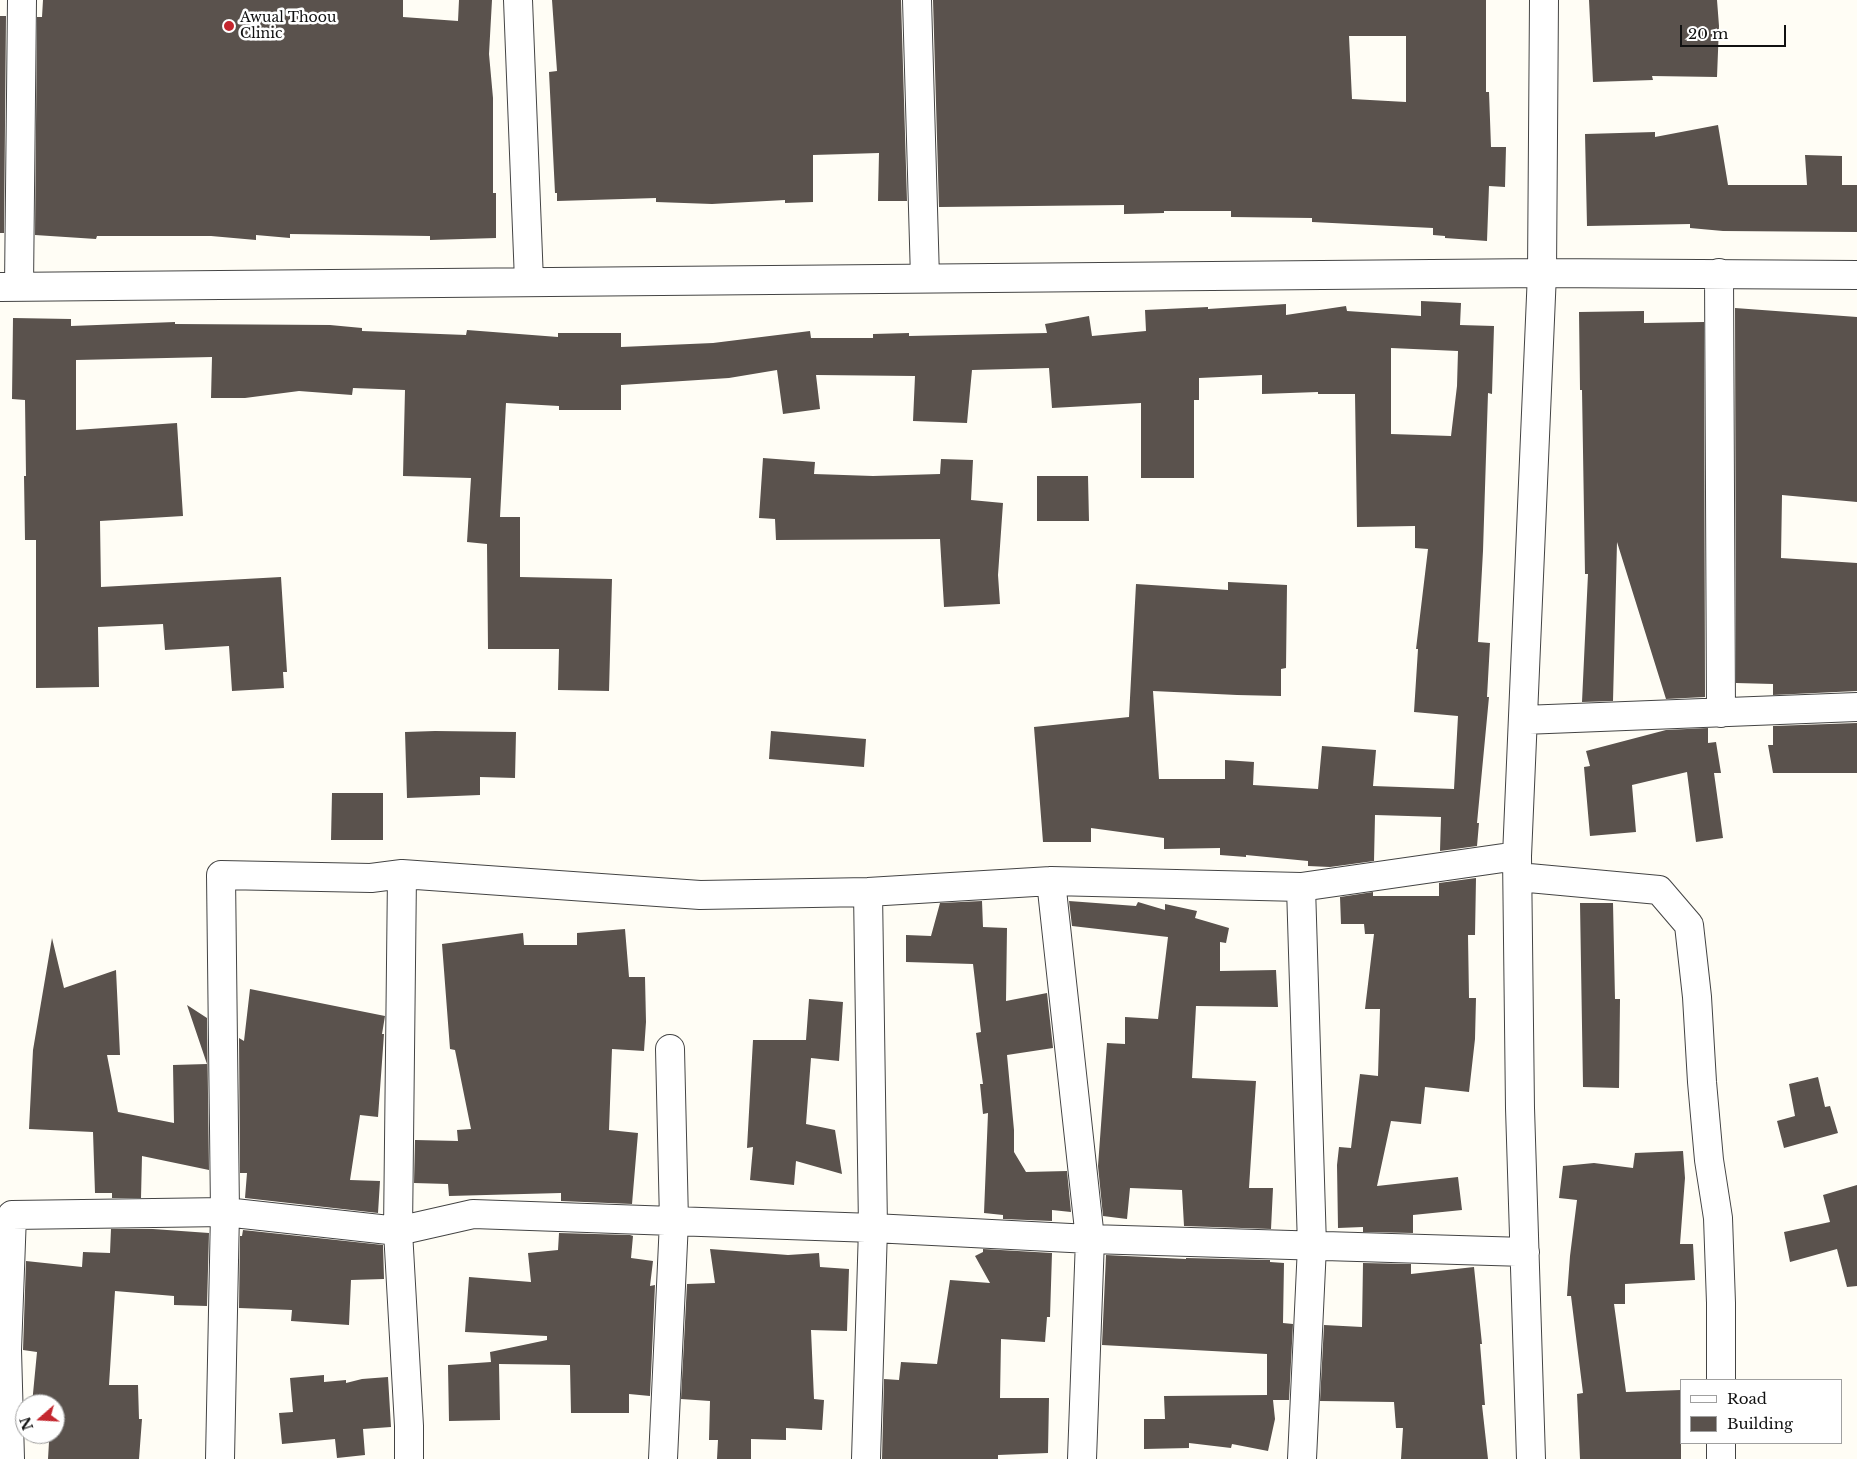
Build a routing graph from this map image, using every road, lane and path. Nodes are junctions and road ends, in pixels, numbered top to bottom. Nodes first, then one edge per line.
1 (22, 0) edge
2 (518, 0) edge
3 (917, 0) edge
4 (1544, 0) edge
5 (1542, 273) junction
6 (1719, 273) junction
7 (1857, 275) edge
8 (925, 278) junction
9 (529, 281) junction
10 (10, 287) edge
11 (1857, 707) edge
12 (1721, 713) junction
13 (1523, 720) junction
14 (1518, 866) junction
15 (402, 874) junction
16 (1051, 881) junction
17 (1301, 887) junction
18 (868, 892) junction
19 (670, 1049) dead end
20 (225, 1212) junction
21 (674, 1221) junction
22 (873, 1228) junction
23 (398, 1231) junction
24 (1090, 1239) junction
25 (1312, 1246) junction
26 (1525, 1252) junction
27 (1721, 1379) edge
28 (1721, 1444) edge
29 (10, 1459) edge
30 (220, 1459) edge
31 (409, 1459) edge
32 (663, 1459) edge
33 (866, 1459) edge
34 (1082, 1459) edge
35 (1302, 1459) edge
36 (1531, 1459) edge
37 (1721, 1459) edge

1 - 10 street
2 - 9 street
3 - 8 street
4 - 5 street
5 - 6 street
5 - 8 street
5 - 13 street
6 - 7 street
6 - 12 street
8 - 9 street
9 - 10 street
11 - 12 street
12 - 13 street
13 - 14 street
14 - 17 street
14 - 26 street
14 - 27 street
15 - 18 street
15 - 20 street
15 - 23 street
16 - 17 street
16 - 18 street
16 - 24 street
17 - 25 street
18 - 22 street
19 - 21 street
20 - 23 street
20 - 29 street
20 - 30 street
21 - 22 street
21 - 23 street
21 - 32 street
22 - 24 street
22 - 33 street
23 - 31 street
24 - 25 street
24 - 34 street
25 - 26 street
25 - 35 street
26 - 36 street
28 - 37 street

